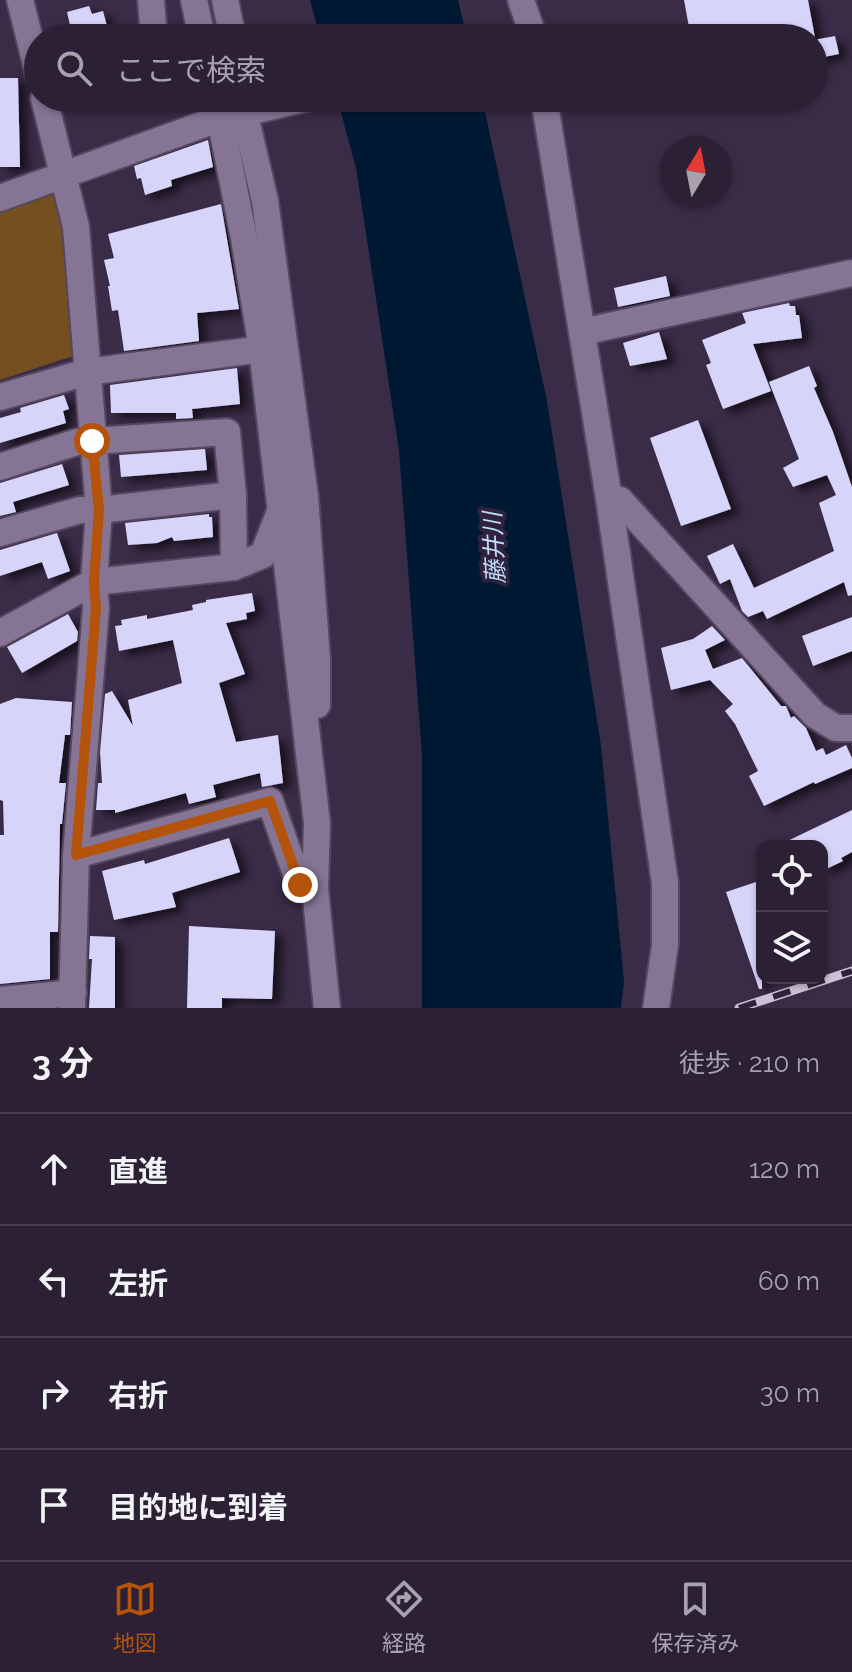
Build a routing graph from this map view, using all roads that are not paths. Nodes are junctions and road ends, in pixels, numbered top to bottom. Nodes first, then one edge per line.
1 (20, 0) edge
2 (151, 0) edge
3 (194, 0) edge
4 (225, 0) edge
5 (521, 0) edge
6 (26, 24) edge
7 (153, 24) edge
8 (199, 24) edge
9 (230, 24) edge
10 (529, 24) edge
11 (48, 112) edge
12 (219, 112) edge
13 (232, 112) edge
14 (233, 112) edge
15 (546, 112) edge
16 (64, 176) junction
17 (0, 198) edge
18 (852, 273) edge
19 (582, 332) junction
20 (262, 349) junction
21 (87, 372) junction
22 (0, 397) edge
23 (92, 441) junction
24 (0, 467) edge
25 (233, 495) junction
26 (305, 496) junction
27 (609, 499) junction
28 (99, 510) junction
29 (281, 511) junction
30 (0, 533) edge
31 (234, 567) junction
32 (94, 582) junction
33 (0, 633) edge
34 (852, 728) edge
35 (317, 823) junction
36 (76, 855) junction
37 (315, 888) junction
38 (0, 1000) edge
39 (73, 1001) edge
40 (327, 1008) edge
41 (656, 1008) edge

1 - 6 street
2 - 7 street
3 - 8 street
4 - 9 street
5 - 10 street
11 - 16 street
12 - 16 street
13 - 20 street
14 - 26 street
15 - 19 street
16 - 17 street
16 - 21 street
18 - 19 street
19 - 27 street
20 - 21 street
20 - 29 street
21 - 22 street
21 - 23 street
23 - 24 street
23 - 25 street
23 - 28 street
25 - 28 street
25 - 31 street
26 - 29 street
26 - 35 street
27 - 34 street
27 - 41 street
28 - 30 street
28 - 32 street
29 - 31 street
29 - 35 street
31 - 32 street
32 - 33 street
32 - 36 street
35 - 37 street
36 - 37 street
36 - 39 street
37 - 40 street
38 - 39 street

